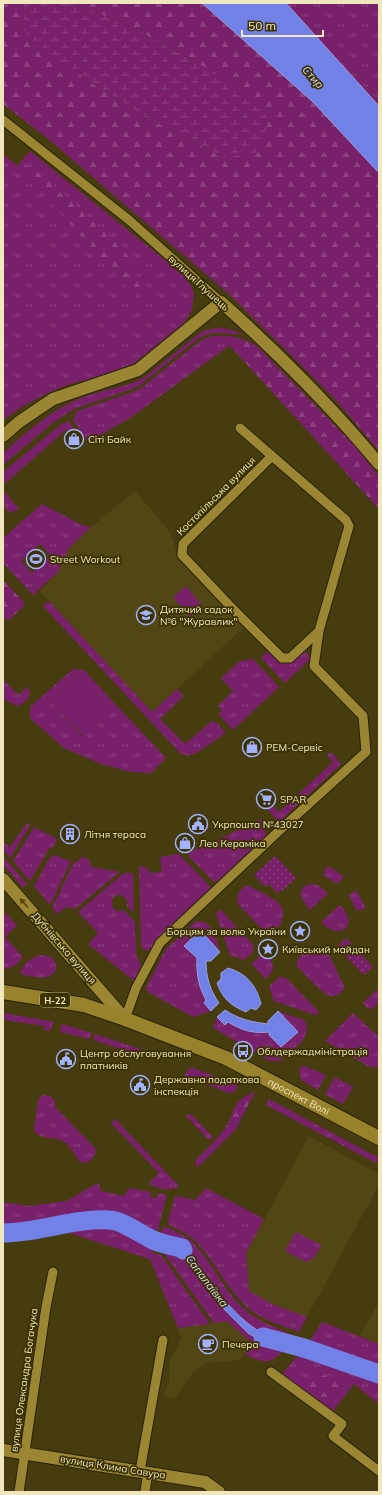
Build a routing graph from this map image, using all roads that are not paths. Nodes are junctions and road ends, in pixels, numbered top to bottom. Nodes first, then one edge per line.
1 (3, 120) edge
2 (221, 302) junction
3 (240, 428) dead end
4 (3, 436) edge
5 (272, 456) junction
6 (379, 464) edge
7 (319, 631) junction
8 (3, 879) edge
9 (3, 992) edge
10 (125, 1019) junction
11 (379, 1138) edge
12 (53, 1272) dead end
13 (163, 1340) dead end
14 (271, 1372) dead end
15 (3, 1450) edge
16 (25, 1453) junction
17 (144, 1471) junction
18 (379, 1471) edge
19 (19, 1492) edge
20 (145, 1492) edge
21 (219, 1492) edge

1 - 2 street, вулиця Глушець
2 - 4 street
2 - 6 street, вулиця Глушець
3 - 5 street, Костопільська вулиця
5 - 7 street, Костопільська вулиця
5 - 7 street, Костопільська вулиця
7 - 10 street, Костопільська вулиця
10 -> 8 street, Дубнівська вулиця
9 - 10 main road, проспект Волі / Н-22
10 - 11 main road, проспект Волі / Н-22
12 - 16 street, вулиця Олександра Богачука
13 - 17 street
14 - 18 street
15 - 16 street, вулиця Клима Савура
16 - 17 street, вулиця Клима Савура
16 - 19 street, вулиця Олександра Богачука
17 - 20 street
17 - 21 street, вулиця Клима Савура

